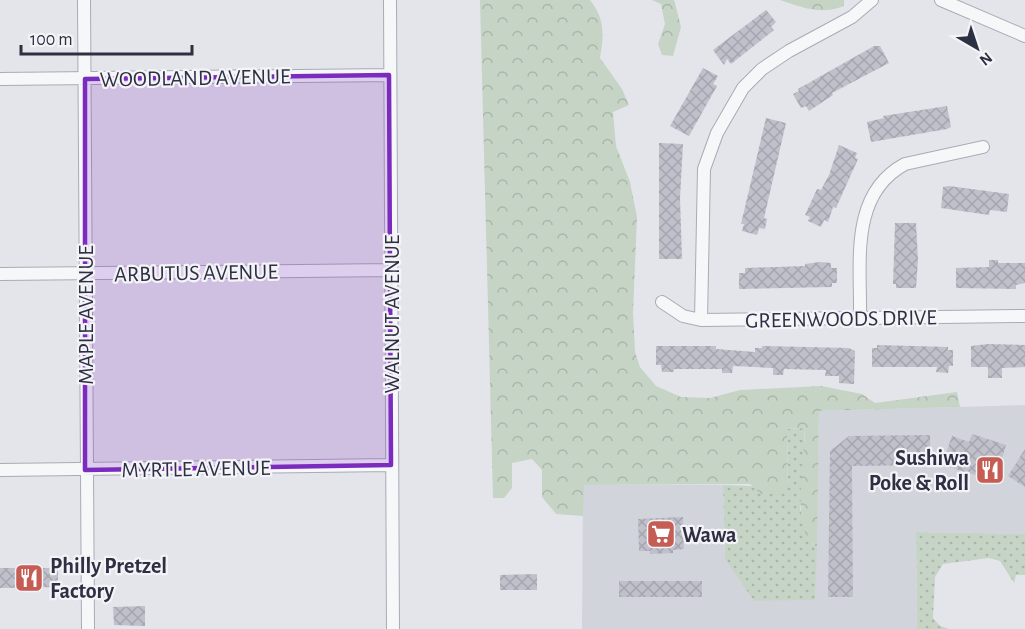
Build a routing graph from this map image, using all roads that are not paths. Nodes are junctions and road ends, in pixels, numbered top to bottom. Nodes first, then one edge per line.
1 (84, 0) edge
2 (390, 0) edge
3 (873, 0) edge
4 (941, 0) edge
5 (1025, 36) edge
6 (389, 75) junction
7 (85, 78) junction
8 (0, 79) edge
9 (983, 147) dead end
10 (392, 270) junction
11 (85, 273) junction
12 (0, 274) edge
13 (662, 302) dead end
14 (860, 316) junction
15 (1025, 316) edge
16 (701, 320) junction
17 (391, 465) junction
18 (0, 470) edge
19 (85, 470) junction
20 (88, 629) edge
21 (393, 629) edge

1 - 7 street, MAPLE AVENUE
2 - 6 street, WALNUT AVENUE
3 - 16 street
4 - 5 street
6 - 7 street, WOODLAND AVENUE
6 - 10 street, WALNUT AVENUE
7 - 8 street, WOODLAND AVENUE
7 - 11 street, MAPLE AVENUE
9 - 14 street
10 - 11 street, ARBUTUS AVENUE
10 - 17 street, WALNUT AVENUE
11 - 12 street, ARBUTUS AVENUE
11 - 19 street, MAPLE AVENUE
13 - 16 street, GREENWOODS DRIVE
14 - 15 street, GREENWOODS DRIVE
14 - 16 street, GREENWOODS DRIVE
17 - 19 street, MYRTLE AVENUE
17 - 21 street, WALNUT AVENUE
18 - 19 street, MYRTLE AVENUE
19 - 20 street, MAPLE AVENUE

